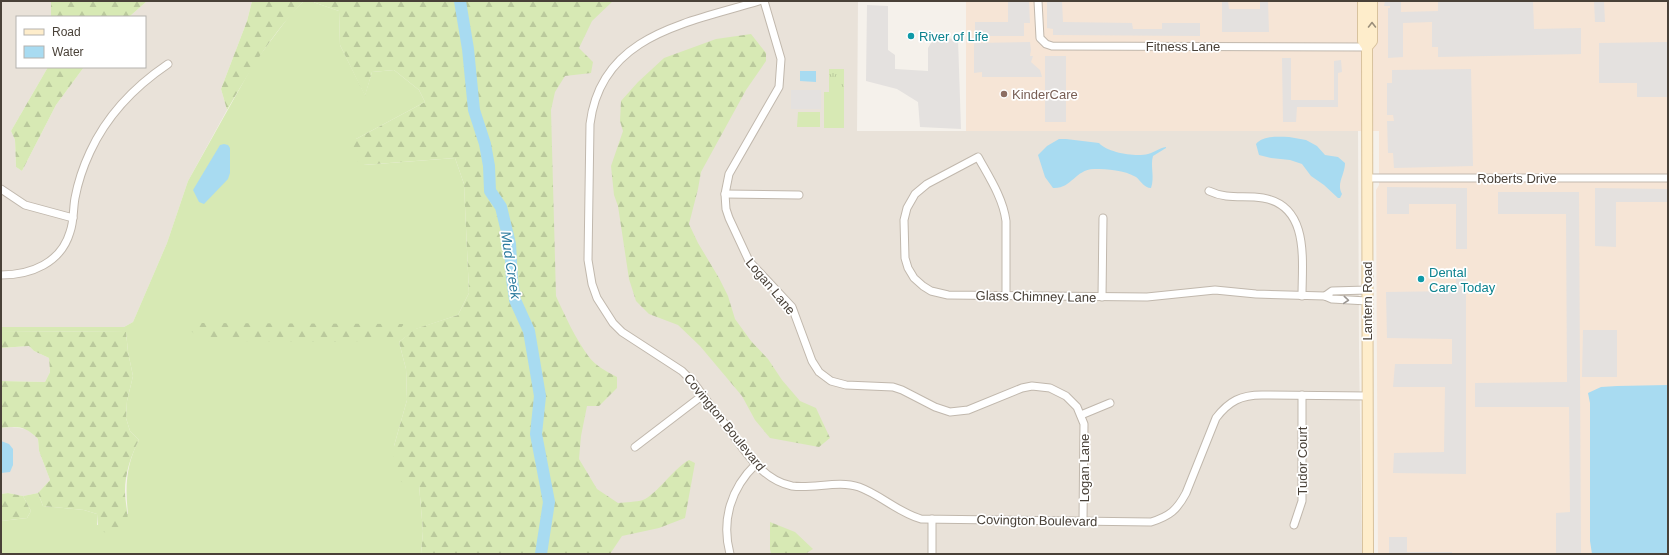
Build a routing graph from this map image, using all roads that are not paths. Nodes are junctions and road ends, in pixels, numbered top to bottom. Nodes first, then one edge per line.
1 (759, 1) edge
2 (764, 1) edge
3 (1038, 1) edge
4 (1363, 1) edge
5 (1372, 1) edge
6 (1367, 48) junction
7 (168, 64) dead end
8 (1367, 178) junction
9 (1668, 178) edge
10 (1, 189) edge
11 (1209, 191) dead end
12 (725, 194) junction
13 (800, 195) dead end
14 (73, 218) junction
15 (1103, 218) dead end
16 (1, 275) edge
17 (1367, 290) junction
18 (1006, 296) junction
19 (1302, 296) junction
20 (1325, 296) junction
21 (1102, 297) junction
22 (1367, 301) junction
23 (703, 395) junction
24 (1302, 395) junction
25 (1367, 396) junction
26 (1110, 403) dead end
27 (1081, 415) junction
28 (635, 448) dead end
29 (756, 464) junction
30 (932, 519) junction
31 (1083, 521) junction
32 (1294, 525) dead end
33 (730, 554) edge
34 (932, 554) edge
35 (1368, 554) edge

1 - 23 street, Covington Boulevard
2 - 12 street, Logan Lane
3 - 6 street, Fitness Lane
4 - 6 street, Lantern Road
6 -> 5 street, Lantern Road
6 - 8 street, Lantern Road
7 - 14 street
8 - 9 street, Roberts Drive
8 - 17 street, Lantern Road
10 - 14 street
11 - 19 street
12 - 13 street
12 - 27 street, Logan Lane
14 - 16 street
15 - 21 street
17 - 20 street, Glass Chimney Lane
17 - 22 street, Lantern Road
18 - 18 street, Glass Chimney Lane
18 - 21 street, Glass Chimney Lane
19 - 20 street, Glass Chimney Lane
19 - 21 street, Glass Chimney Lane
20 -> 22 street, Glass Chimney Lane
22 - 25 street, Lantern Road
23 - 28 street
23 - 29 street, Covington Boulevard
24 - 25 street, Covington Boulevard
24 - 31 street, Covington Boulevard
24 - 32 street, Tudor Court
25 - 35 street, Lantern Road
26 - 27 street, Logan Lane
27 - 31 street, Logan Lane
29 - 30 street, Covington Boulevard
29 - 33 street
30 - 31 street, Covington Boulevard
30 - 34 street

